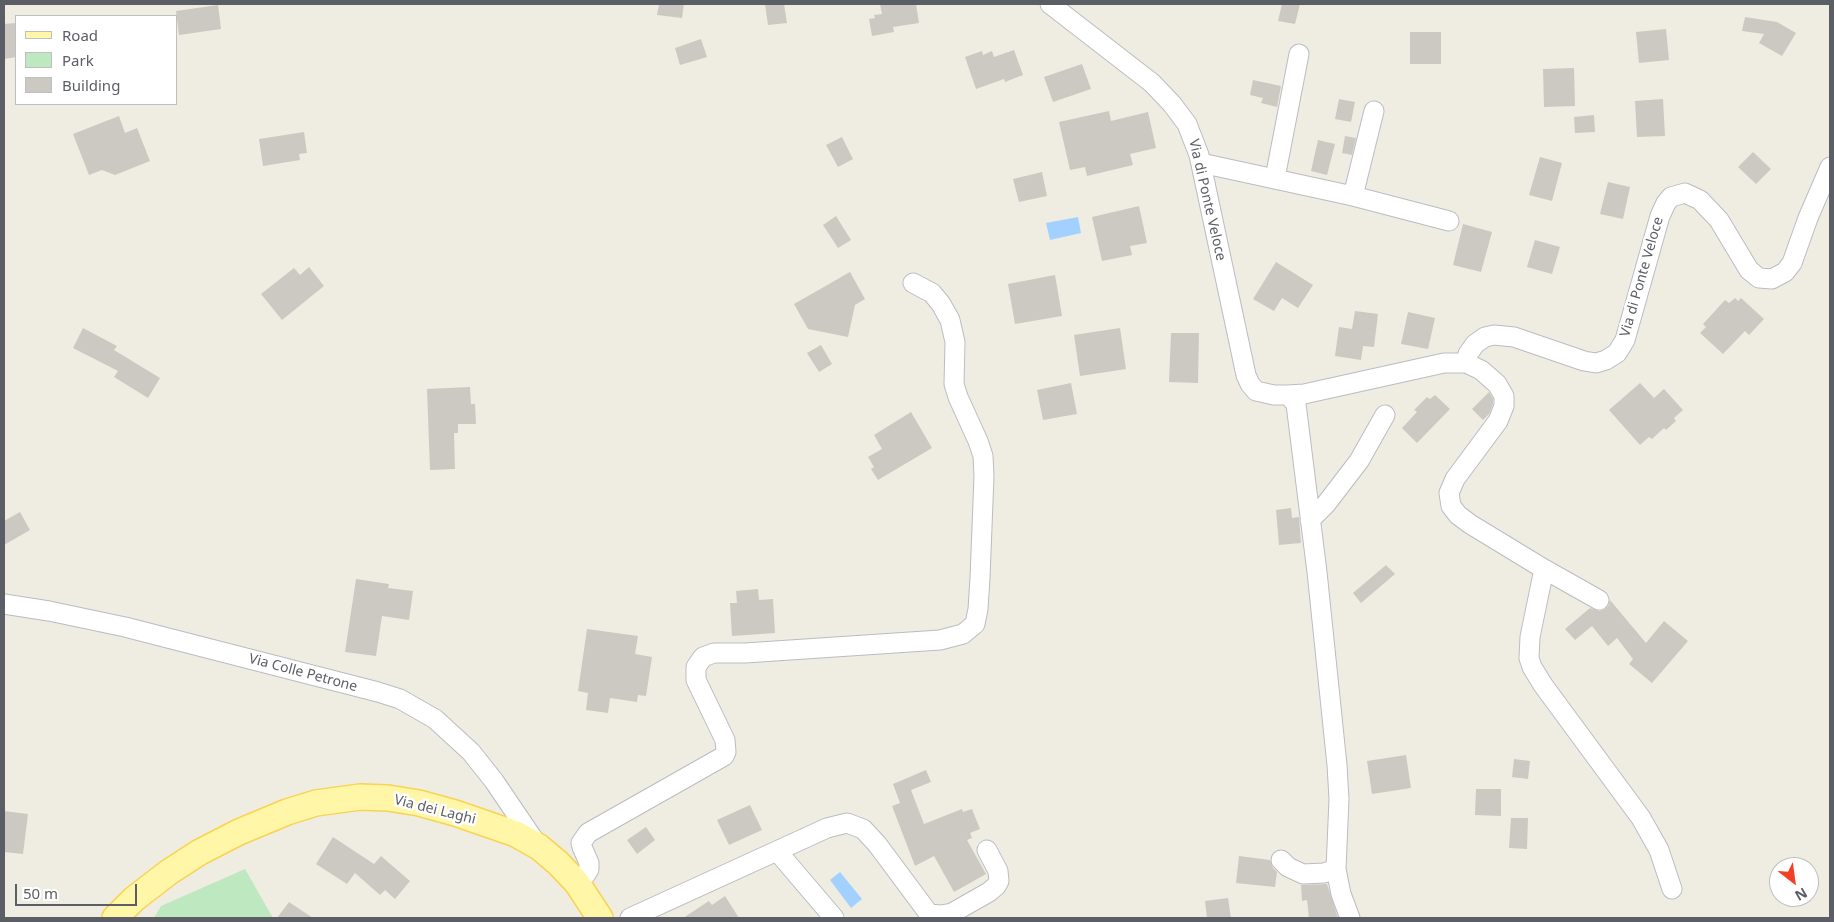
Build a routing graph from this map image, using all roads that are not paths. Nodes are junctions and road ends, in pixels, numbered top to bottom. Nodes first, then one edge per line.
1 (1050, 4) edge
2 (1299, 54) dead end
3 (1374, 112) dead end
4 (1201, 163) junction
5 (1830, 168) edge
6 (1275, 178) junction
7 (1353, 196) junction
8 (1449, 221) dead end
9 (913, 283) dead end
10 (1466, 363) junction
11 (1296, 398) junction
12 (1385, 415) dead end
13 (1310, 520) junction
14 (1544, 569) junction
15 (1599, 600) dead end
16 (4, 604) edge
17 (539, 847) junction
18 (987, 850) dead end
19 (777, 851) junction
20 (1281, 860) dead end
21 (1336, 869) junction
22 (577, 883) junction
23 (1672, 889) dead end
24 (930, 916) edge
25 (115, 918) edge
26 (600, 918) edge
27 (630, 918) edge
28 (834, 918) edge
29 (1350, 918) edge

1 - 4 street, Via di Ponte Veloce
2 - 6 street
3 - 7 street
4 - 6 street
4 - 11 street, Via di Ponte Veloce
5 - 10 street, Via di Ponte Veloce
6 - 7 street
7 - 8 street
9 - 22 street
10 - 11 street, Via di Ponte Veloce
10 - 14 street
11 - 13 street
12 - 13 street
13 - 21 street
14 - 15 street
14 - 23 street
16 - 17 street, Via Colle Petrone
17 - 22 main road, Via dei Laghi
17 - 25 main road, Via dei Laghi
18 - 24 street
19 - 24 street
19 - 27 street
19 - 28 street
20 - 21 street
21 - 29 street
22 - 26 main road, Via dei Laghi

